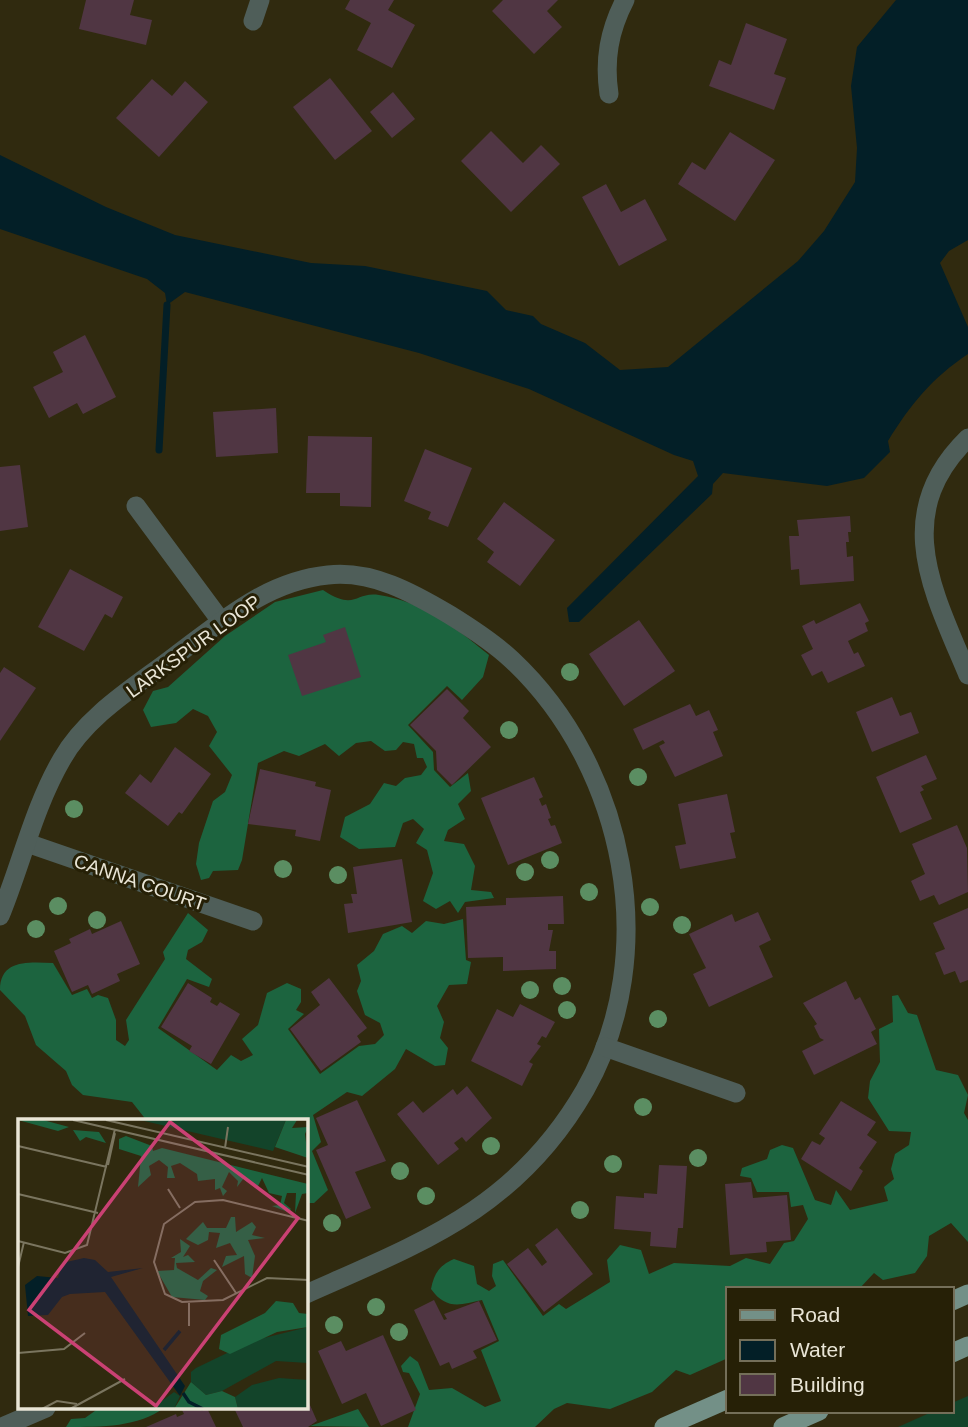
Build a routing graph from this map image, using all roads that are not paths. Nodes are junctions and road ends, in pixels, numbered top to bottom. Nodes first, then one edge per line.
1 (260, 0) edge
2 (625, 0) edge
3 (253, 21) dead end
4 (609, 94) dead end
5 (968, 438) edge
6 (136, 506) dead end
7 (221, 621) junction
8 (968, 675) edge
9 (27, 843) junction
10 (0, 916) edge
11 (253, 921) dead end
12 (605, 1046) junction
13 (736, 1093) dead end
14 (308, 1293) edge
15 (726, 1400) edge
16 (41, 1410) edge
17 (814, 1413) edge
18 (2, 1427) edge
19 (664, 1427) edge
20 (783, 1427) edge

1 - 3 street
2 - 4 street
5 - 8 street
6 - 7 street
7 - 9 street, LARKSPUR LOOP
7 - 12 street, LARKSPUR LOOP
9 - 10 street, LARKSPUR LOOP
9 - 11 street, CANNA COURT
12 - 13 street
12 - 14 street, LARKSPUR LOOP
15 - 19 main road
16 - 18 street
17 - 20 main road

